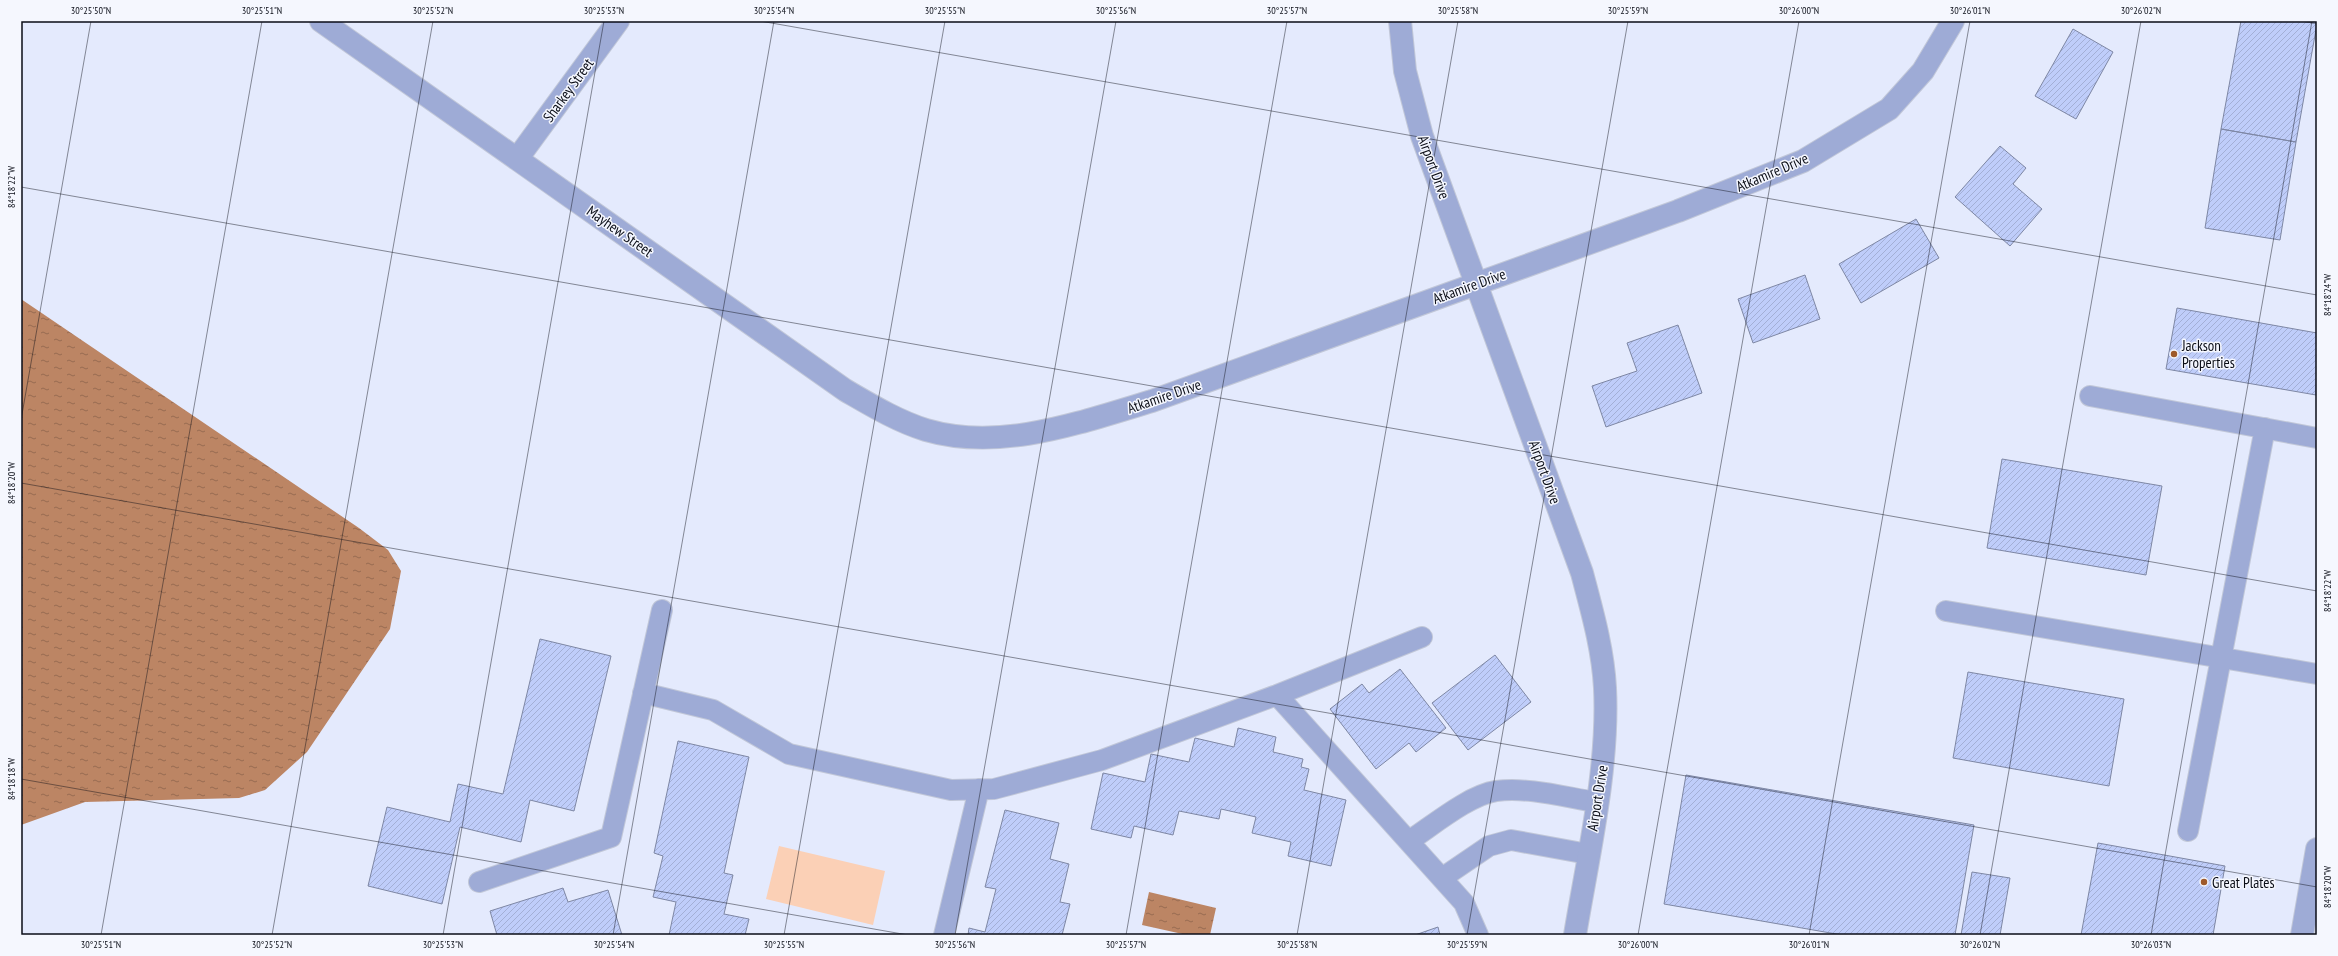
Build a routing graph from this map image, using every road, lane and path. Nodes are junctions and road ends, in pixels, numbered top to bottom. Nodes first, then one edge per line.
1 (321, 21) edge
2 (618, 21) edge
3 (1400, 21) edge
4 (1953, 21) edge
5 (517, 158) junction
6 (1476, 283) junction
7 (2090, 396) dead end
8 (2265, 428) junction
9 (927, 430) joint
10 (2317, 438) edge
11 (662, 610) dead end
12 (1946, 611) dead end
13 (1422, 637) dead end
14 (2221, 657) junction
15 (2317, 674) edge
16 (643, 693) junction
17 (1277, 695) junction
18 (979, 789) junction
19 (1596, 802) junction
20 (2188, 831) dead end
21 (1409, 841) junction
22 (2317, 849) edge
23 (1588, 854) junction
24 (1442, 878) junction
25 (479, 882) dead end
26 (944, 935) edge
27 (1478, 935) edge
28 (1575, 935) edge
29 (2302, 935) edge

1 - 5 street, Mayhew Street
2 - 5 street, Sharkey Street
3 - 6 street, Airport Drive
4 - 6 street, Atkamire Drive
5 - 9 street, Mayhew Street
6 - 9 street, Atkamire Drive
6 - 19 street, Airport Drive
7 - 8 lane
8 - 10 lane
8 - 14 lane
11 - 16 lane
12 - 14 lane
13 - 17 lane
14 - 15 lane
14 - 20 lane
16 - 18 lane
16 - 25 lane
17 - 18 lane
17 - 21 lane
18 - 26 lane
19 - 21 lane
19 - 23 street, Airport Drive
21 - 24 lane
22 - 29 street
23 - 24 lane
23 - 28 street, Airport Drive
24 - 27 lane

